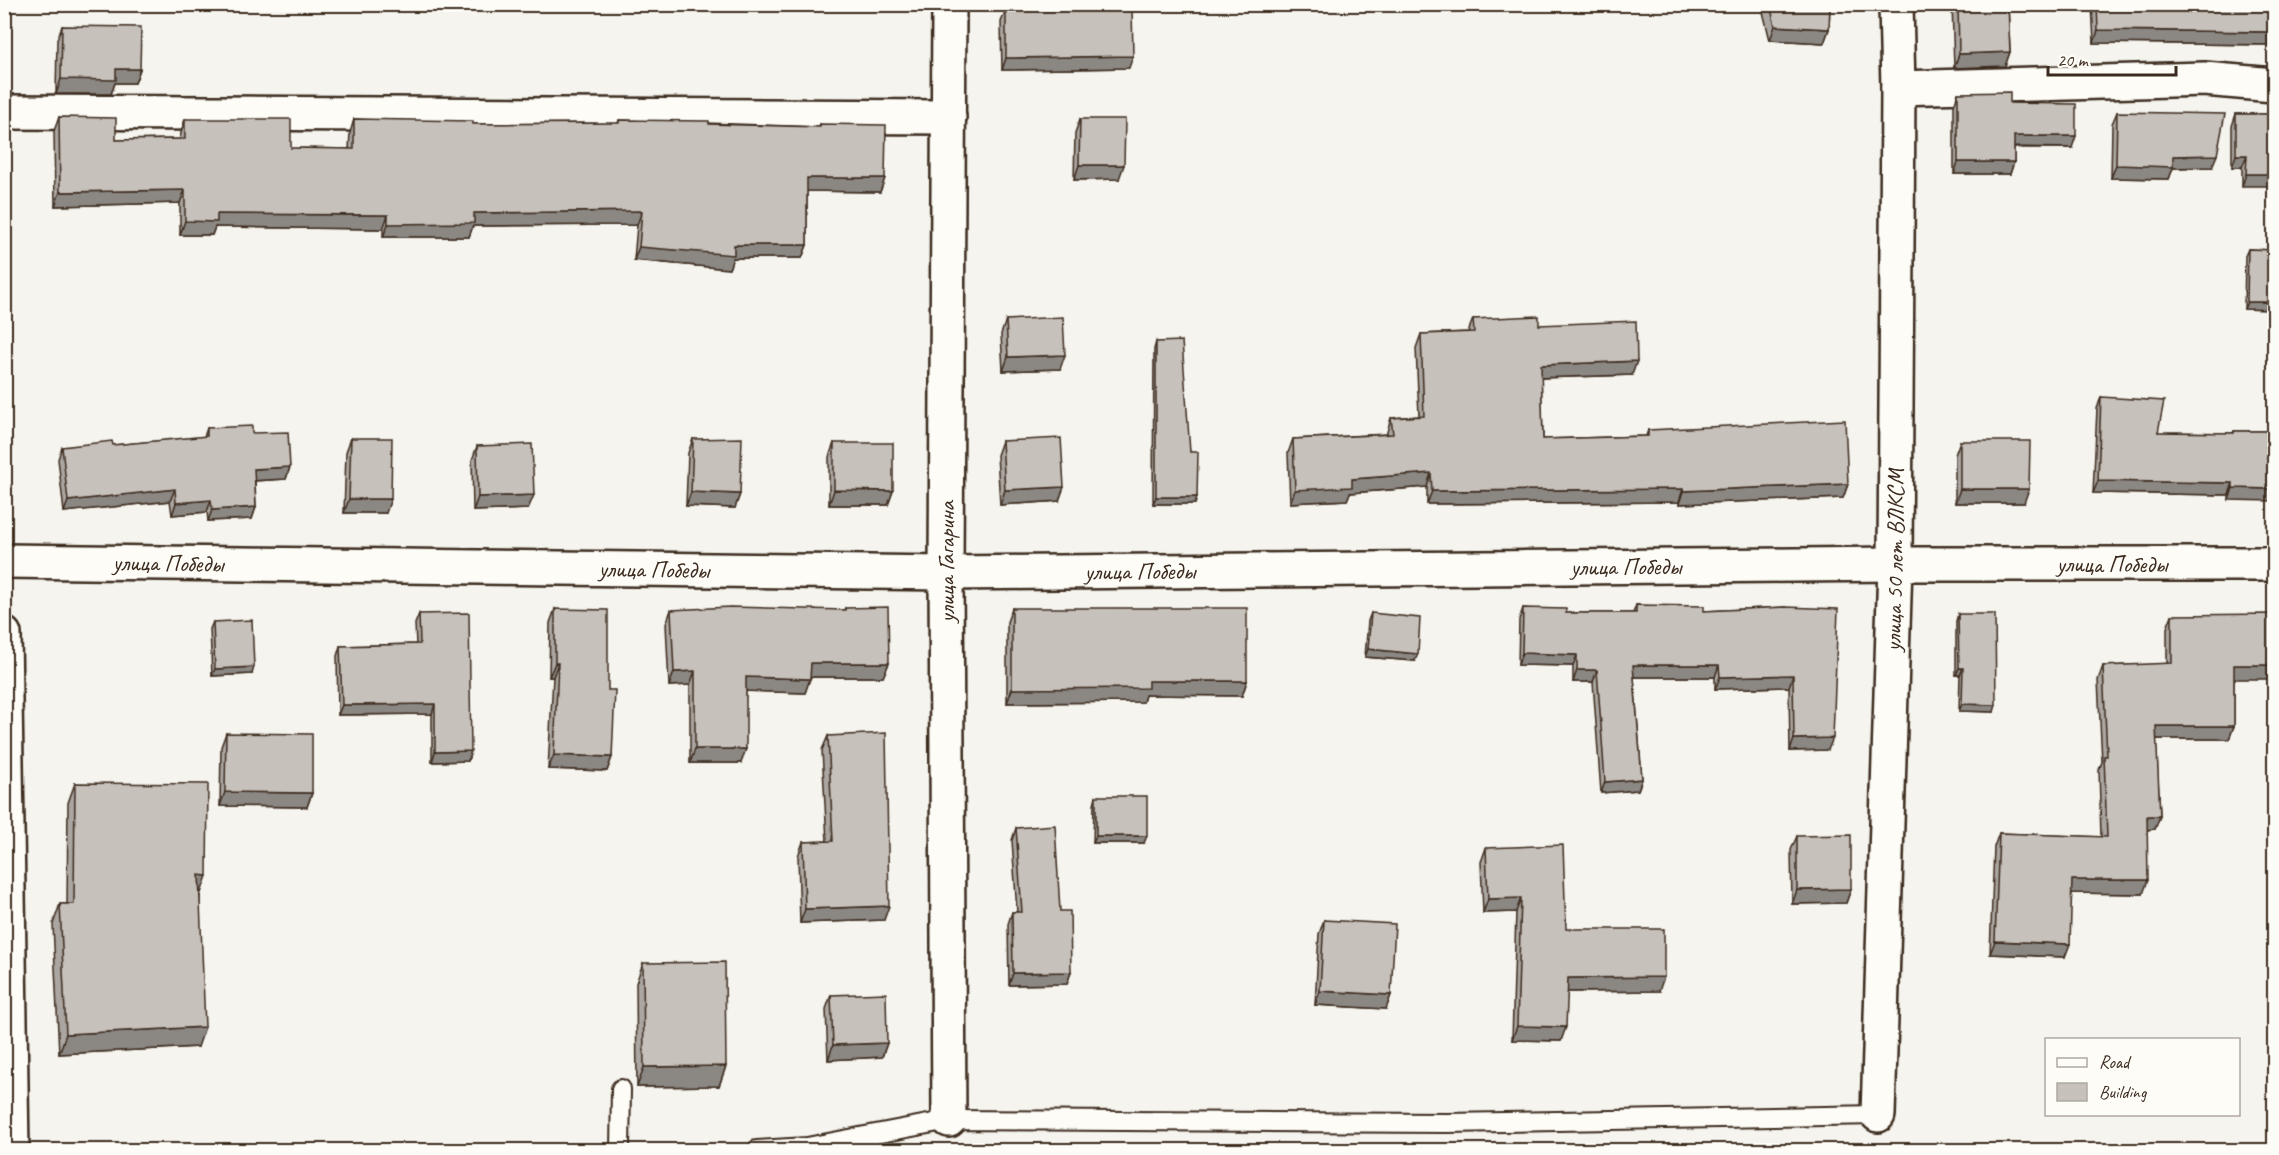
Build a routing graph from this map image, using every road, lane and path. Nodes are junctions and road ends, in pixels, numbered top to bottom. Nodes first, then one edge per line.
1 (949, 4) edge
2 (1896, 4) edge
3 (2274, 85) edge
4 (1898, 88) junction
5 (4, 112) edge
6 (949, 117) junction
7 (4, 561) edge
8 (1895, 564) junction
9 (2274, 564) edge
10 (946, 573) junction
11 (4, 634) edge
12 (621, 1089) dead end
13 (1878, 1115) joint
14 (949, 1120) junction
15 (12, 1150) edge
16 (620, 1150) edge
17 (757, 1150) edge

1 - 6 street, улица Гагарина
2 - 4 street, улица 50 лет ВЛКСМ
3 - 4 street
4 - 8 street, улица 50 лет ВЛКСМ
5 - 6 street
6 - 10 street, улица Гагарина
7 - 10 street, улица Победы
8 - 9 street, улица Победы
8 - 10 street, улица Победы
8 - 13 street, улица 50 лет ВЛКСМ
10 - 14 street, улица Гагарина
11 - 15 street
12 - 16 lane
13 - 14 lane
14 - 17 lane

